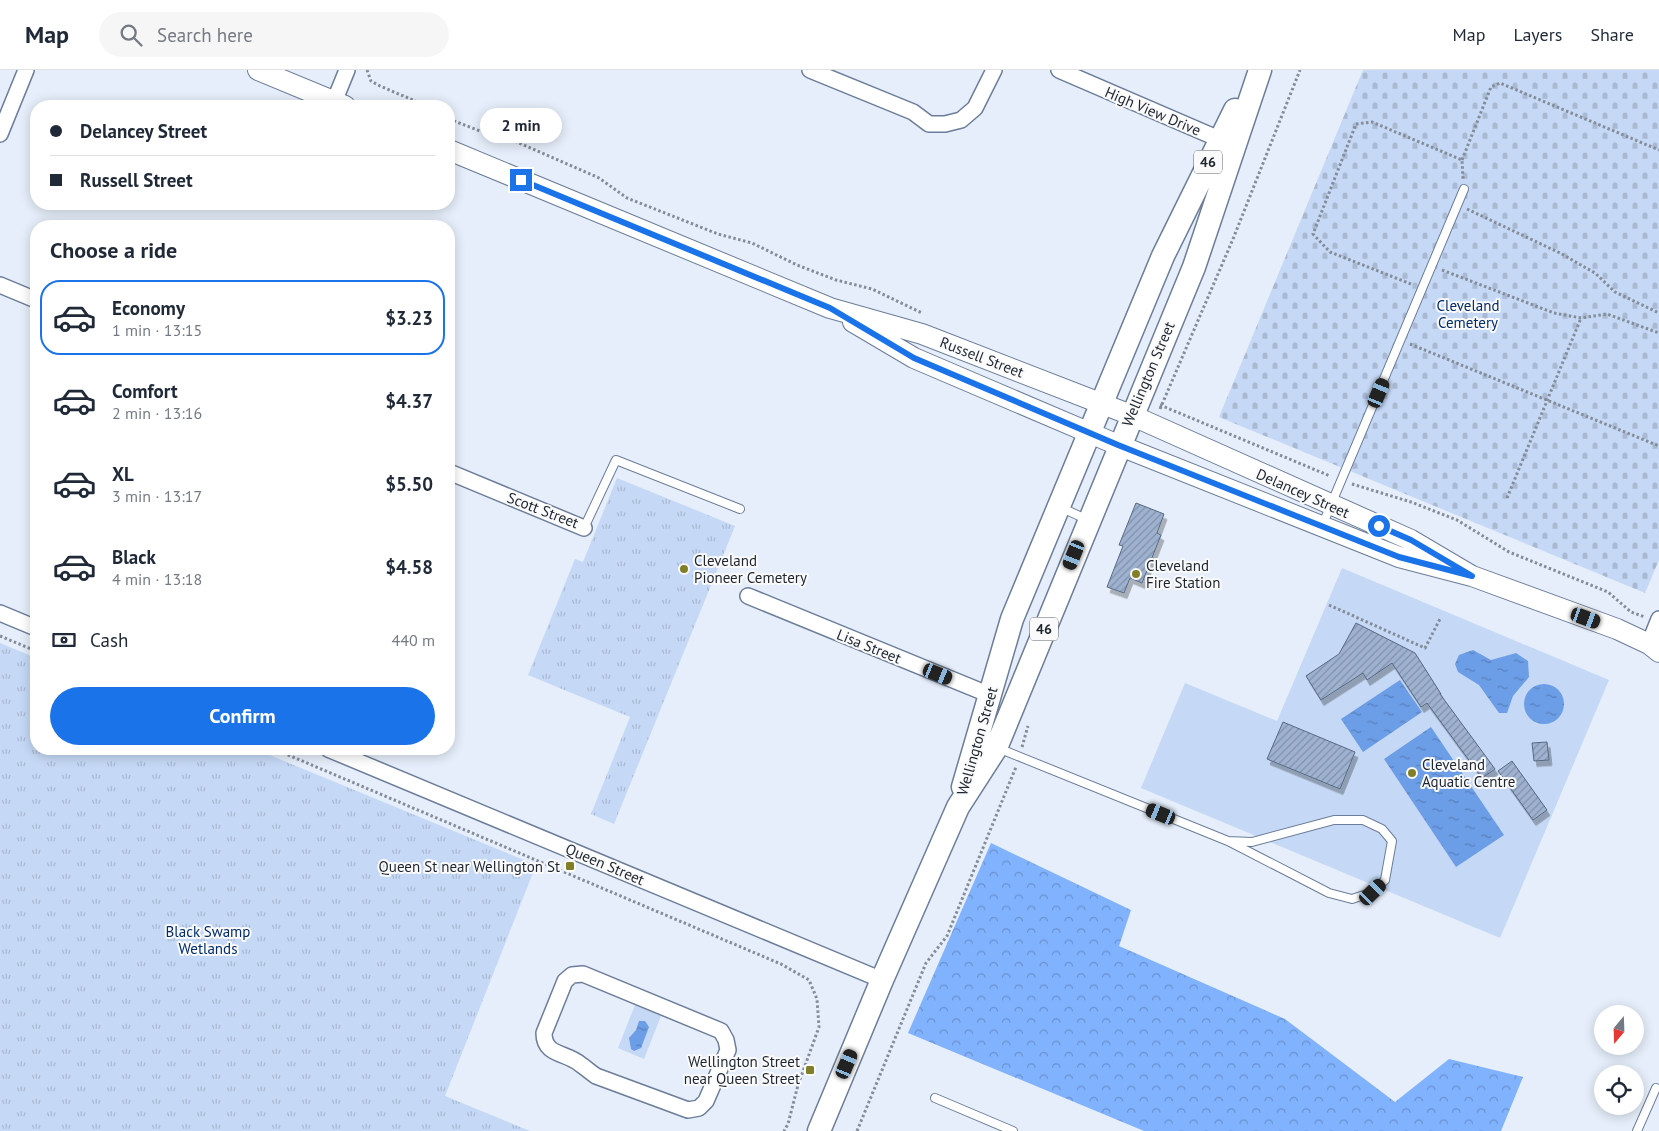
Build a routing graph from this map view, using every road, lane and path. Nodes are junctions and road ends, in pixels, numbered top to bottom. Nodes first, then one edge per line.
1 (26, 70) edge
2 (258, 70) edge
3 (347, 70) edge
4 (367, 70) edge
5 (810, 70) edge
6 (994, 70) edge
7 (1060, 70) edge
8 (1258, 70) edge
9 (1300, 70) edge
10 (329, 100) edge
11 (340, 100) edge
12 (413, 100) edge
13 (455, 121) edge
14 (0, 134) edge
15 (1219, 139) junction
16 (1659, 150) edge
17 (455, 152) edge
18 (1462, 160) junction
19 (1464, 188) joint
20 (1457, 204) junction
21 (1432, 266) junction
22 (0, 285) edge
23 (1423, 289) junction
24 (30, 298) edge
25 (830, 308) junction
26 (1659, 313) edge
27 (926, 315) dead end
28 (1580, 318) junction
29 (1659, 333) edge
30 (1401, 340) junction
31 (1547, 400) junction
32 (1103, 404) junction
33 (1131, 415) junction
34 (1091, 433) junction
35 (1118, 445) junction
36 (1659, 446) edge
37 (455, 474) edge
38 (1341, 480) junction
39 (1507, 498) dead end
40 (1290, 500) junction
41 (1331, 505) junction
42 (1059, 507) junction
43 (740, 509) dead end
44 (1088, 520) junction
45 (1322, 526) junction
46 (584, 528) joint
47 (1472, 576) junction
48 (748, 596) dead end
49 (1329, 605) dead end
50 (0, 613) edge
51 (1440, 619) dead end
52 (1658, 621) edge
53 (30, 626) edge
54 (0, 636) edge
55 (30, 648) edge
56 (1654, 648) edge
57 (990, 695) junction
58 (996, 748) junction
59 (288, 755) edge
60 (342, 755) edge
61 (1020, 757) junction
62 (958, 807) junction
63 (1228, 841) junction
64 (882, 980) junction
65 (652, 1002) joint
66 (1656, 1088) dead end
67 (935, 1098) dead end
68 (784, 1131) edge
69 (819, 1131) edge
70 (857, 1131) edge
71 (1013, 1131) edge
72 (1637, 1131) edge

1 - 14 street
2 - 10 main road
3 - 11 street
4 - 12 path
5 - 6 street
7 - 15 street, High View Drive
8 - 15 main road, Wellington Street / 46
8 - 33 main road, Wellington Street / 46
9 - 38 path
13 - 27 path
15 - 32 main road, Wellington Street / 46
16 - 18 path
17 - 25 main road, Russell Street
18 - 19 path
18 - 23 path
19 - 20 lane
20 - 21 lane
20 - 26 path
21 - 23 lane
21 - 28 path
22 - 24 street
23 - 30 lane
25 - 32 main road, Russell Street
25 - 34 main road, Russell Street
28 - 29 path
28 - 31 path
30 - 31 path
30 - 38 lane
31 - 36 path
31 - 39 path
32 - 33 main road, Russell Street
32 - 34 main road, Wellington Street / 46
33 - 35 main road, Wellington Street / 46
33 - 40 main road, Delancey Street
34 - 35 main road, Russell Street
34 - 42 main road, Wellington Street / 46
35 - 40 main road, Delancey Street
35 - 44 main road, Wellington Street / 46
37 - 46 street, Scott Street
38 - 41 lane
38 - 52 path
40 - 41 main road, Delancey Street
40 - 45 main road, Delancey Street
41 - 45 lane
41 - 47 main road, Delancey Street
42 - 44 lane
42 - 57 main road, Wellington Street / 46
43 - 46 lane, Scott Street
44 - 58 main road, Wellington Street / 46
45 - 47 main road, Delancey Street
47 - 56 main road, Delancey Street
48 - 57 street, Lisa Street
49 - 51 path
50 - 53 street
52 - 56 street
54 - 55 path
57 - 62 main road, Wellington Street / 46
58 - 61 lane
58 - 62 main road, Wellington Street / 46
59 - 68 path
60 - 64 street, Queen Street
61 - 63 lane
61 - 70 path
62 - 64 main road, Wellington Street / 46
63 - 63 lane
64 - 69 main road, Wellington Street / 46
65 - 65 street
66 - 72 lane
67 - 71 lane

